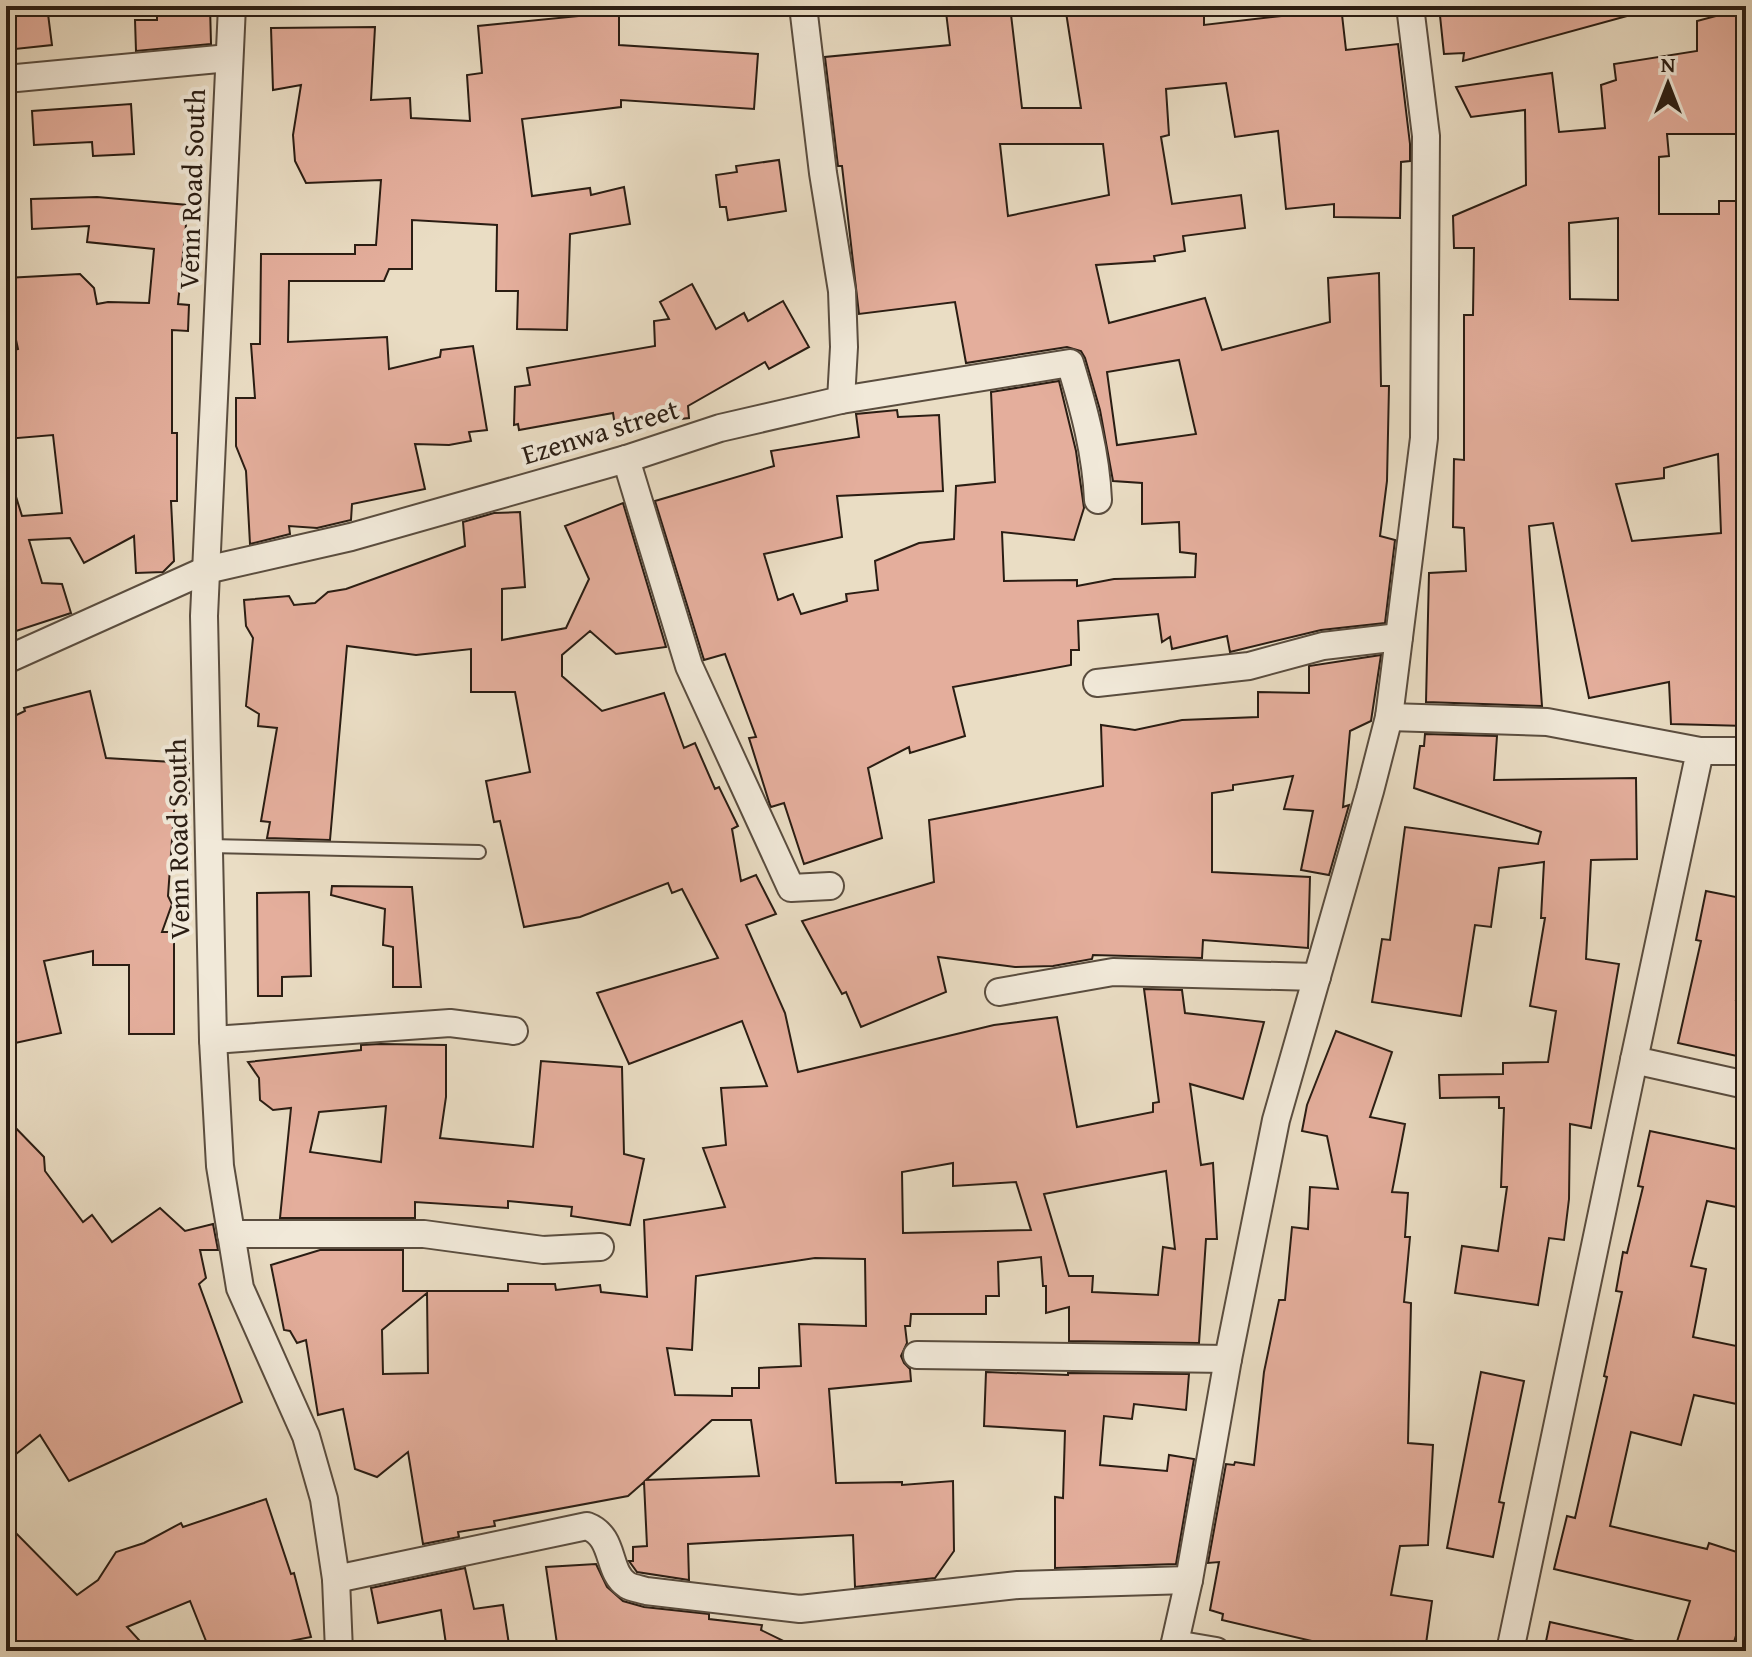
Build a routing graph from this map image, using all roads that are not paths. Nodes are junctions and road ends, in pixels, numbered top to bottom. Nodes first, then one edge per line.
1 (232, 6) edge
2 (807, 6) edge
3 (1410, 6) edge
4 (229, 58) junction
5 (6, 79) edge
6 (841, 400) junction
7 (626, 459) junction
8 (1098, 500) dead end
9 (206, 570) junction
10 (1399, 637) junction
11 (6, 660) edge
12 (1097, 683) dead end
13 (1389, 717) junction
14 (1700, 751) junction
15 (1746, 751) edge
16 (209, 846) junction
17 (479, 852) dead end
18 (830, 886) dead end
19 (1317, 977) junction
20 (999, 992) dead end
21 (514, 1031) dead end
22 (213, 1040) junction
23 (1634, 1060) junction
24 (1746, 1085) edge
25 (231, 1234) junction
26 (600, 1247) dead end
27 (917, 1355) dead end
28 (1228, 1359) junction
29 (336, 1579) junction
30 (1189, 1580) junction
31 (1174, 1648) edge
32 (339, 1651) edge
33 (1216, 1651) edge
34 (1510, 1651) edge

1 - 4 street, Venn Road South
2 - 6 street
3 - 10 street
4 - 5 street
4 - 9 street, Venn Road South
6 - 7 street, Ezenwa street
6 - 8 street, Ezenwa street
7 - 9 street, Ezenwa street
7 - 18 street
9 - 11 street, Ezenwa street
9 - 16 street, Venn Road South
10 - 12 street
10 - 13 street
13 - 14 street
13 - 19 street
14 - 15 street
14 - 23 street
16 - 17 lane
16 - 22 street, Venn Road South
19 - 20 street
19 - 28 street
21 - 22 street
22 - 25 street, Venn Road South
23 - 24 street
23 - 34 street
25 - 26 street
25 - 29 street, Venn Road South
27 - 28 street
28 - 30 street
29 - 30 street
29 - 32 street, Venn Road South
30 - 31 street
31 - 33 street

